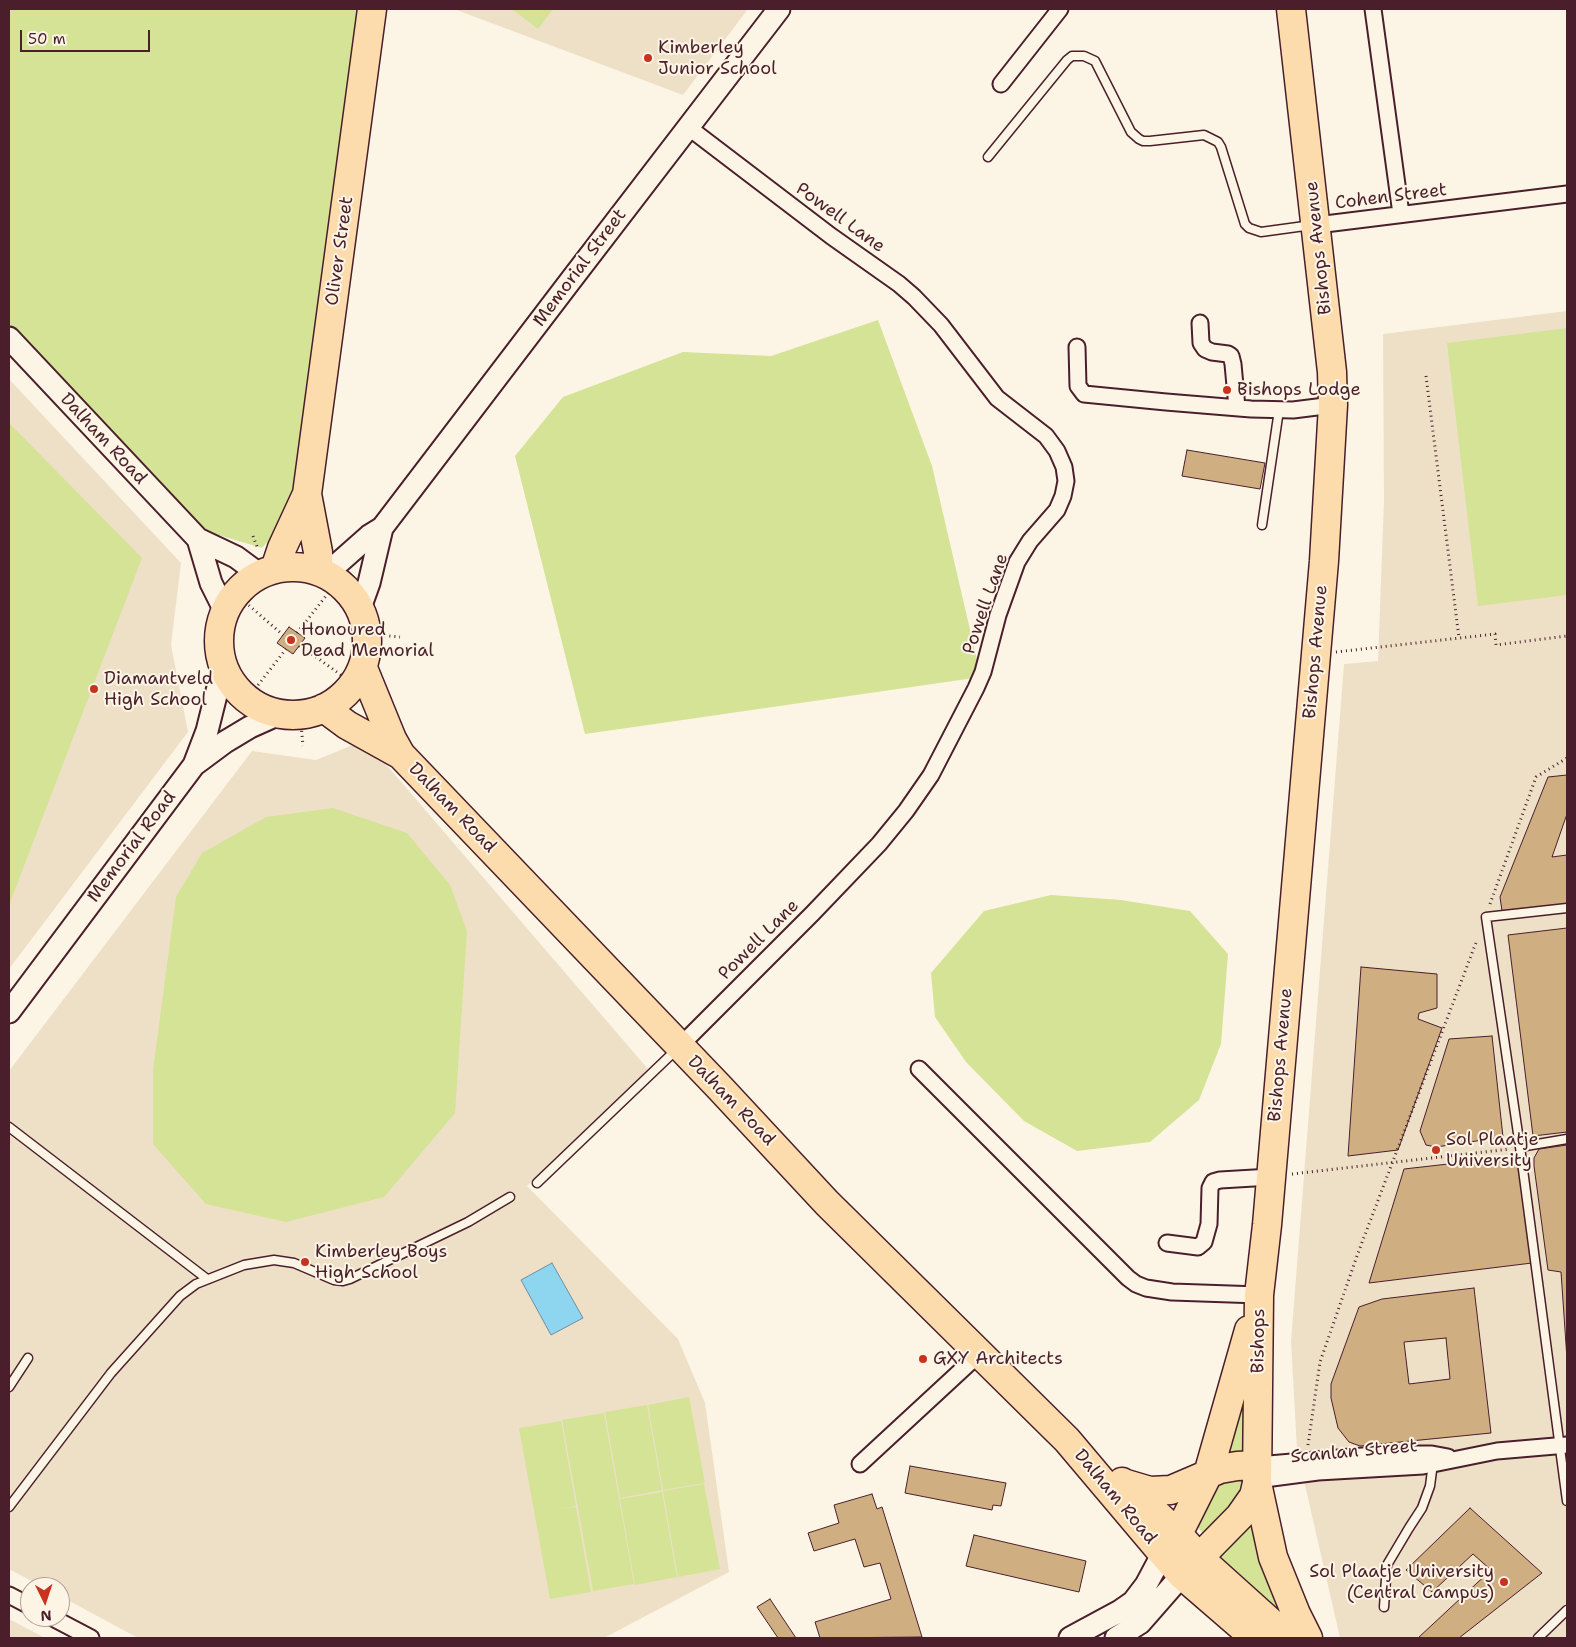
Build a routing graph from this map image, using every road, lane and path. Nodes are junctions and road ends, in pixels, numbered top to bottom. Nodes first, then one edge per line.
1 (372, 9) edge
2 (779, 9) edge
3 (1060, 9) edge
4 (1291, 9) edge
5 (1373, 9) edge
6 (1001, 84) dead end
7 (688, 127) junction
8 (988, 157) dead end
9 (1567, 194) edge
10 (1401, 214) junction
11 (1317, 225) junction
12 (1200, 323) dead end
13 (9, 338) edge
14 (1077, 347) dead end
15 (1426, 376) dead end
16 (1333, 405) junction
17 (1237, 408) junction
18 (1279, 410) junction
19 (307, 494) junction
20 (1262, 525) dead end
21 (382, 528) junction
22 (198, 539) junction
23 (267, 572) junction
24 (325, 578) junction
25 (235, 606) junction
26 (360, 608) junction
27 (297, 633) dead end
28 (283, 635) dead end
29 (400, 636) dead end
30 (1567, 636) edge
31 (362, 637) junction
32 (1458, 638) junction
33 (299, 646) dead end
34 (286, 649) dead end
35 (1316, 654) junction
36 (223, 667) junction
37 (353, 672) junction
38 (254, 689) dead end
39 (301, 710) junction
40 (303, 746) dead end
41 (401, 755) junction
42 (1567, 758) edge
43 (194, 765) junction
44 (1567, 908) edge
45 (1486, 917) junction
46 (9, 1012) edge
47 (679, 1047) junction
48 (920, 1069) dead end
49 (9, 1127) edge
50 (1567, 1140) edge
51 (1520, 1147) junction
52 (1391, 1163) junction
53 (1271, 1177) junction
54 (537, 1183) dead end
55 (510, 1197) dead end
56 (1167, 1243) dead end
57 (207, 1279) junction
58 (1259, 1295) junction
59 (979, 1354) junction
60 (28, 1358) dead end
61 (9, 1387) edge
62 (1067, 1440) junction
63 (1563, 1445) edge
64 (1432, 1458) junction
65 (1306, 1461) junction
66 (860, 1464) dead end
67 (1565, 1465) edge
68 (1208, 1474) junction
69 (1257, 1476) junction
70 (1122, 1482) junction
71 (1567, 1501) edge
72 (9, 1507) edge
73 (1170, 1543) junction
74 (1191, 1566) junction
75 (1384, 1607) dead end
76 (1567, 1610) edge
77 (70, 1627) edge
78 (91, 1638) edge
79 (1070, 1638) edge
80 (1116, 1638) edge
81 (1255, 1638) edge
82 (1288, 1638) edge
83 (1308, 1638) edge
84 (1538, 1638) edge

1 - 19 highway, Oliver Street
2 - 7 street, Memorial Street
3 - 6 street
4 - 11 highway, Bishops Avenue
5 - 10 street
7 - 21 street, Memorial Street
7 - 47 street, Powell Lane
8 - 11 lane, Cohen Street
9 - 10 street, Cohen Street
10 - 11 street, Cohen Street
11 - 16 highway, Bishops Avenue
12 - 17 street
13 - 22 street, Dalham Road
14 - 17 street
15 - 32 path
16 - 18 street
16 - 35 highway, Bishops Avenue
17 - 18 street
18 - 20 lane
19 - 23 highway, Oliver Street
19 - 24 highway, Oliver Street
21 - 24 street, Memorial Street
21 - 26 street, Memorial Street
22 - 23 street, Dalham Road
22 - 25 street, Dalham Road
23 - 24 highway
23 - 25 highway
24 - 26 highway
24 - 27 path
25 - 28 path
25 - 36 highway
26 - 31 highway
29 - 31 path
30 - 32 path
31 - 37 highway
32 - 35 path
33 - 37 path
34 - 38 path
35 - 53 highway, Bishops Avenue
36 - 39 highway
36 - 43 street, Memorial Road
37 - 39 highway
37 - 41 highway, Dalham Road
39 - 40 path
39 - 41 highway, Dalham Road
39 - 43 street
41 - 47 highway, Dalham Road
42 - 45 path
43 - 46 street, Memorial Road
44 - 45 lane
45 - 51 lane
45 - 52 path
47 - 54 lane
47 - 59 highway, Dalham Road
48 - 58 street
49 - 57 lane
50 - 51 lane
51 - 52 path
51 - 63 lane
52 - 53 path
52 - 65 path
53 - 56 street
53 - 58 highway, Bishops Avenue
55 - 57 lane
57 - 72 lane
58 - 68 highway, Bishops
58 - 69 highway, Bishops
59 - 62 highway, Dalham Road
59 - 66 street
60 - 61 lane
62 - 70 highway, Dalham Road
62 - 73 highway, Dalham Road
63 - 64 street, Scanlan Street
63 - 67 lane
64 - 65 street, Scanlan Street
64 - 69 street, Scanlan Street
64 - 75 lane
65 - 69 street, Scanlan Street
67 - 71 lane
68 - 69 highway
68 - 70 highway
68 - 73 highway, Bishops
69 - 74 highway, Bishops
69 - 83 highway
70 - 73 highway, Dalham Road
73 - 74 highway
73 - 79 street
74 - 80 street
74 - 81 highway
74 - 82 highway
76 - 84 lane
77 - 78 street

